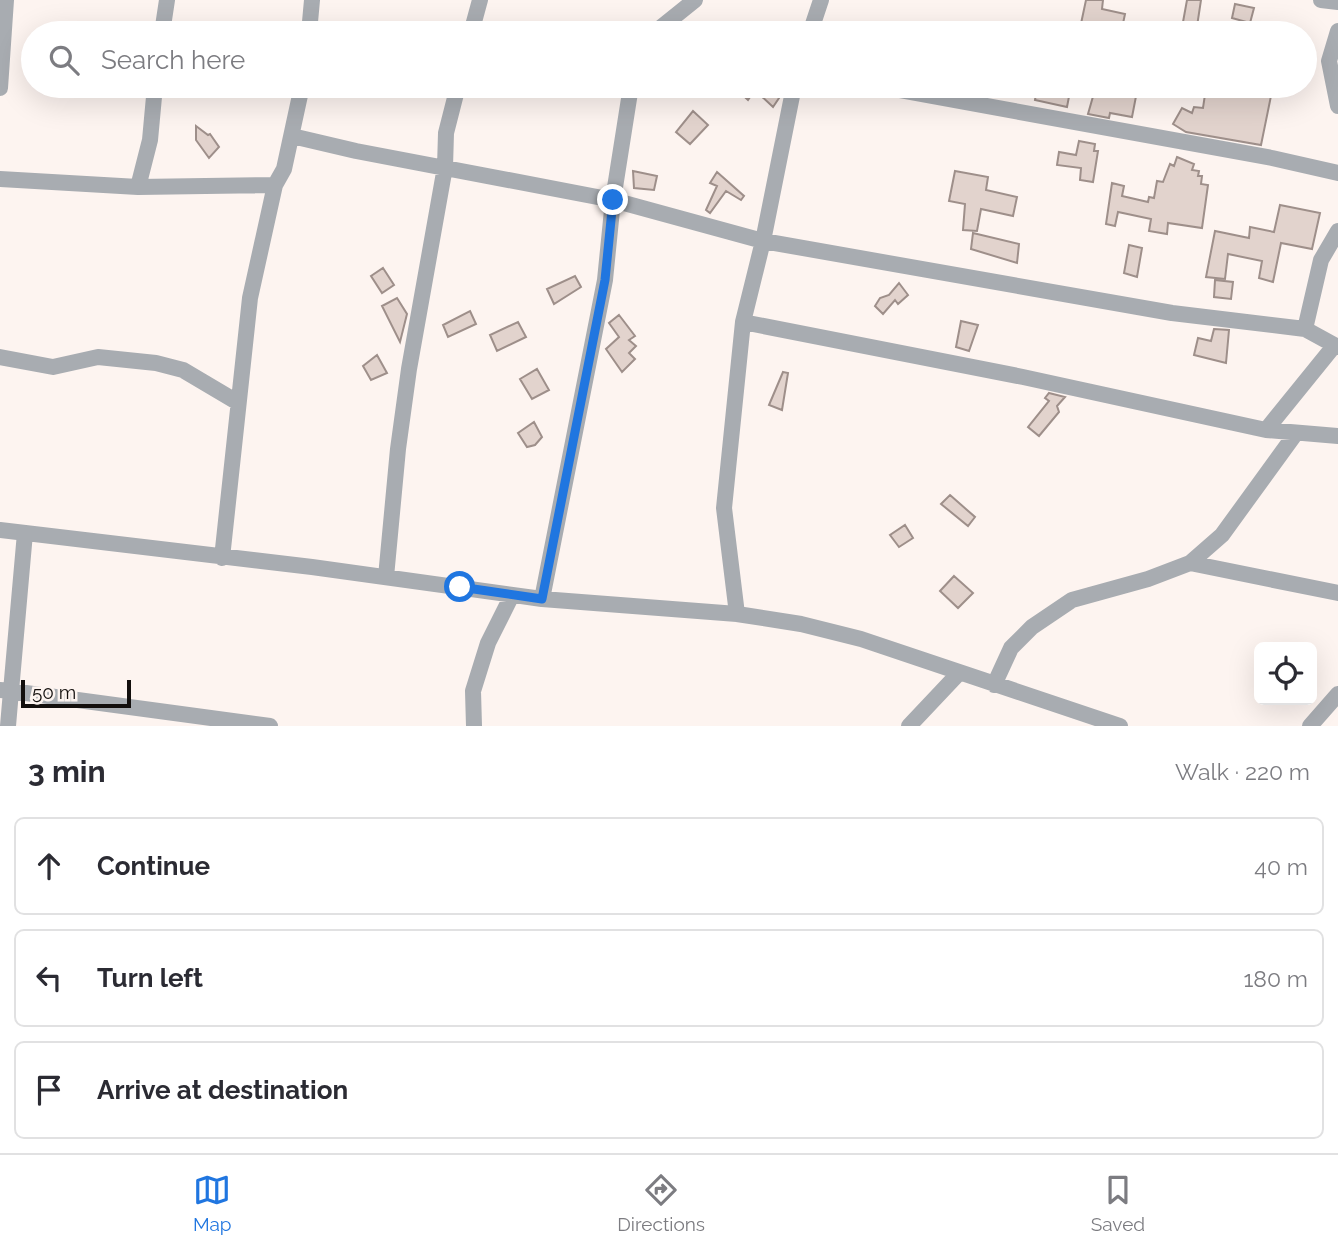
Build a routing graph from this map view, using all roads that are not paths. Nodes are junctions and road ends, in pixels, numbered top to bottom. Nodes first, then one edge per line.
1 (6, 0) edge
2 (167, 0) edge
3 (312, 0) edge
4 (480, 0) edge
5 (695, 0) edge
6 (821, 0) edge
7 (1321, 0) edge
8 (1338, 2) edge
9 (164, 21) edge
10 (310, 21) edge
11 (474, 21) edge
12 (669, 21) edge
13 (814, 21) edge
14 (1338, 31) edge
15 (0, 88) edge
16 (154, 98) edge
17 (300, 98) edge
18 (455, 98) edge
19 (629, 98) edge
20 (792, 98) edge
21 (941, 98) edge
22 (1338, 106) edge
23 (292, 136) junction
24 (445, 167) junction
25 (1338, 173) edge
26 (0, 179) edge
27 (275, 185) junction
28 (138, 187) junction
29 (613, 200) junction
30 (1338, 231) edge
31 (763, 241) junction
32 (743, 323) junction
33 (1305, 330) junction
34 (1336, 346) edge
35 (0, 357) edge
36 (237, 402) junction
37 (1266, 430) junction
38 (1296, 433) junction
39 (1338, 436) edge
40 (0, 530) edge
41 (25, 533) junction
42 (222, 558) junction
43 (1191, 563) junction
44 (386, 578) junction
45 (1338, 593) edge
46 (512, 595) junction
47 (542, 599) junction
48 (737, 614) junction
49 (959, 673) junction
50 (994, 685) junction
51 (6, 691) edge
52 (1338, 694) edge
53 (8, 726) edge
54 (270, 726) edge
55 (474, 726) edge
56 (909, 726) edge
57 (1120, 726) edge
58 (1310, 726) edge

1 - 15 street
2 - 9 street
3 - 10 street
4 - 11 street
5 - 12 street
6 - 13 street
7 - 8 street
14 - 22 street
16 - 28 street
17 - 23 street
18 - 24 street
19 - 29 street
20 - 31 street
21 - 25 street
23 - 24 street
23 - 27 street
24 - 29 street
24 - 44 street
26 - 28 street
27 - 28 street
27 - 36 street
29 - 31 street
29 - 47 street
30 - 33 street
31 - 32 street
31 - 33 street
32 - 37 street
32 - 48 street
33 - 34 street
34 - 37 street
35 - 36 street
36 - 42 street
37 - 38 street
38 - 39 street
38 - 43 street
40 - 41 street
41 - 42 street
41 - 51 street
42 - 44 street
43 - 45 street
43 - 50 street
44 - 46 street
46 - 47 street
46 - 55 street
47 - 48 street
48 - 49 street
49 - 50 street
49 - 56 street
50 - 57 street
51 - 53 street
51 - 54 street
52 - 58 street

